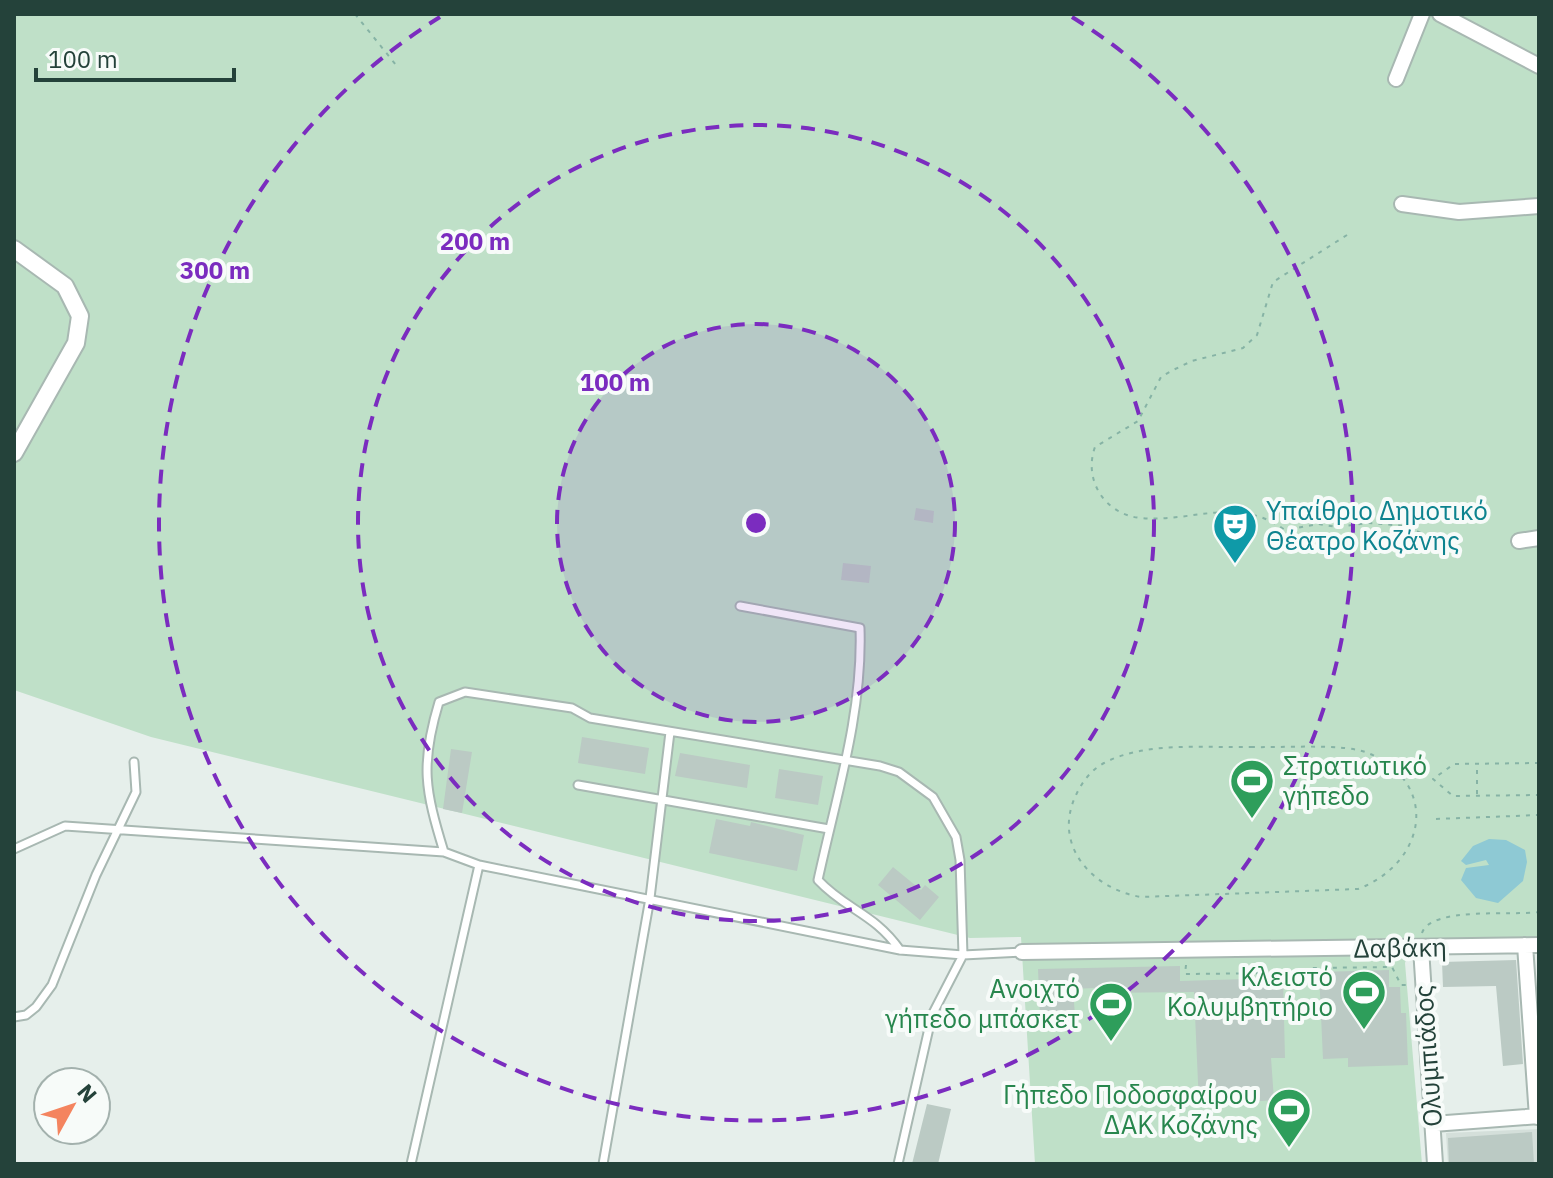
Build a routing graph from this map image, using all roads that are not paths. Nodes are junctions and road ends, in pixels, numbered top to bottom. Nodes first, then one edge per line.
1 (1422, 14) edge
2 (1440, 14) edge
3 (1539, 66) edge
4 (1396, 79) dead end
5 (1402, 204) dead end
6 (1539, 206) edge
7 (14, 249) edge
8 (14, 453) edge
9 (1539, 538) edge
10 (1519, 541) dead end
11 (740, 606) dead end
12 (670, 732) junction
13 (846, 759) junction
14 (134, 762) dead end
15 (578, 785) dead end
16 (662, 802) junction
17 (829, 829) junction
18 (119, 831) junction
19 (14, 849) edge
20 (444, 852) junction
21 (479, 865) junction
22 (650, 898) junction
23 (1422, 941) junction
24 (1532, 945) edge
25 (900, 950) junction
26 (1022, 952) joint
27 (963, 955) junction
28 (14, 1017) edge
29 (1535, 1025) edge
30 (1538, 1116) edge
31 (1433, 1124) junction
32 (411, 1164) edge
33 (603, 1164) edge
34 (898, 1164) edge
35 (1435, 1164) edge

1 - 4 street
2 - 3 street
5 - 6 street
7 - 8 street
9 - 10 street
11 - 13 lane
12 - 13 lane
12 - 16 lane
12 - 20 lane
13 - 17 lane
13 - 27 lane
14 - 18 lane
15 - 16 lane
16 - 17 lane
16 - 22 lane
17 - 25 lane
18 - 19 lane
18 - 20 lane
18 - 28 lane
20 - 21 lane
21 - 22 lane
21 - 32 lane
22 - 25 lane
22 - 33 lane
23 - 24 street, Δαβάκη
23 - 26 street, Δαβάκη
23 - 31 street, Ολυμπιάδος
24 - 29 street
25 - 27 lane
26 - 27 lane
27 - 34 lane
29 - 30 street
30 - 31 street
31 - 35 street, Ολυμπιάδος

